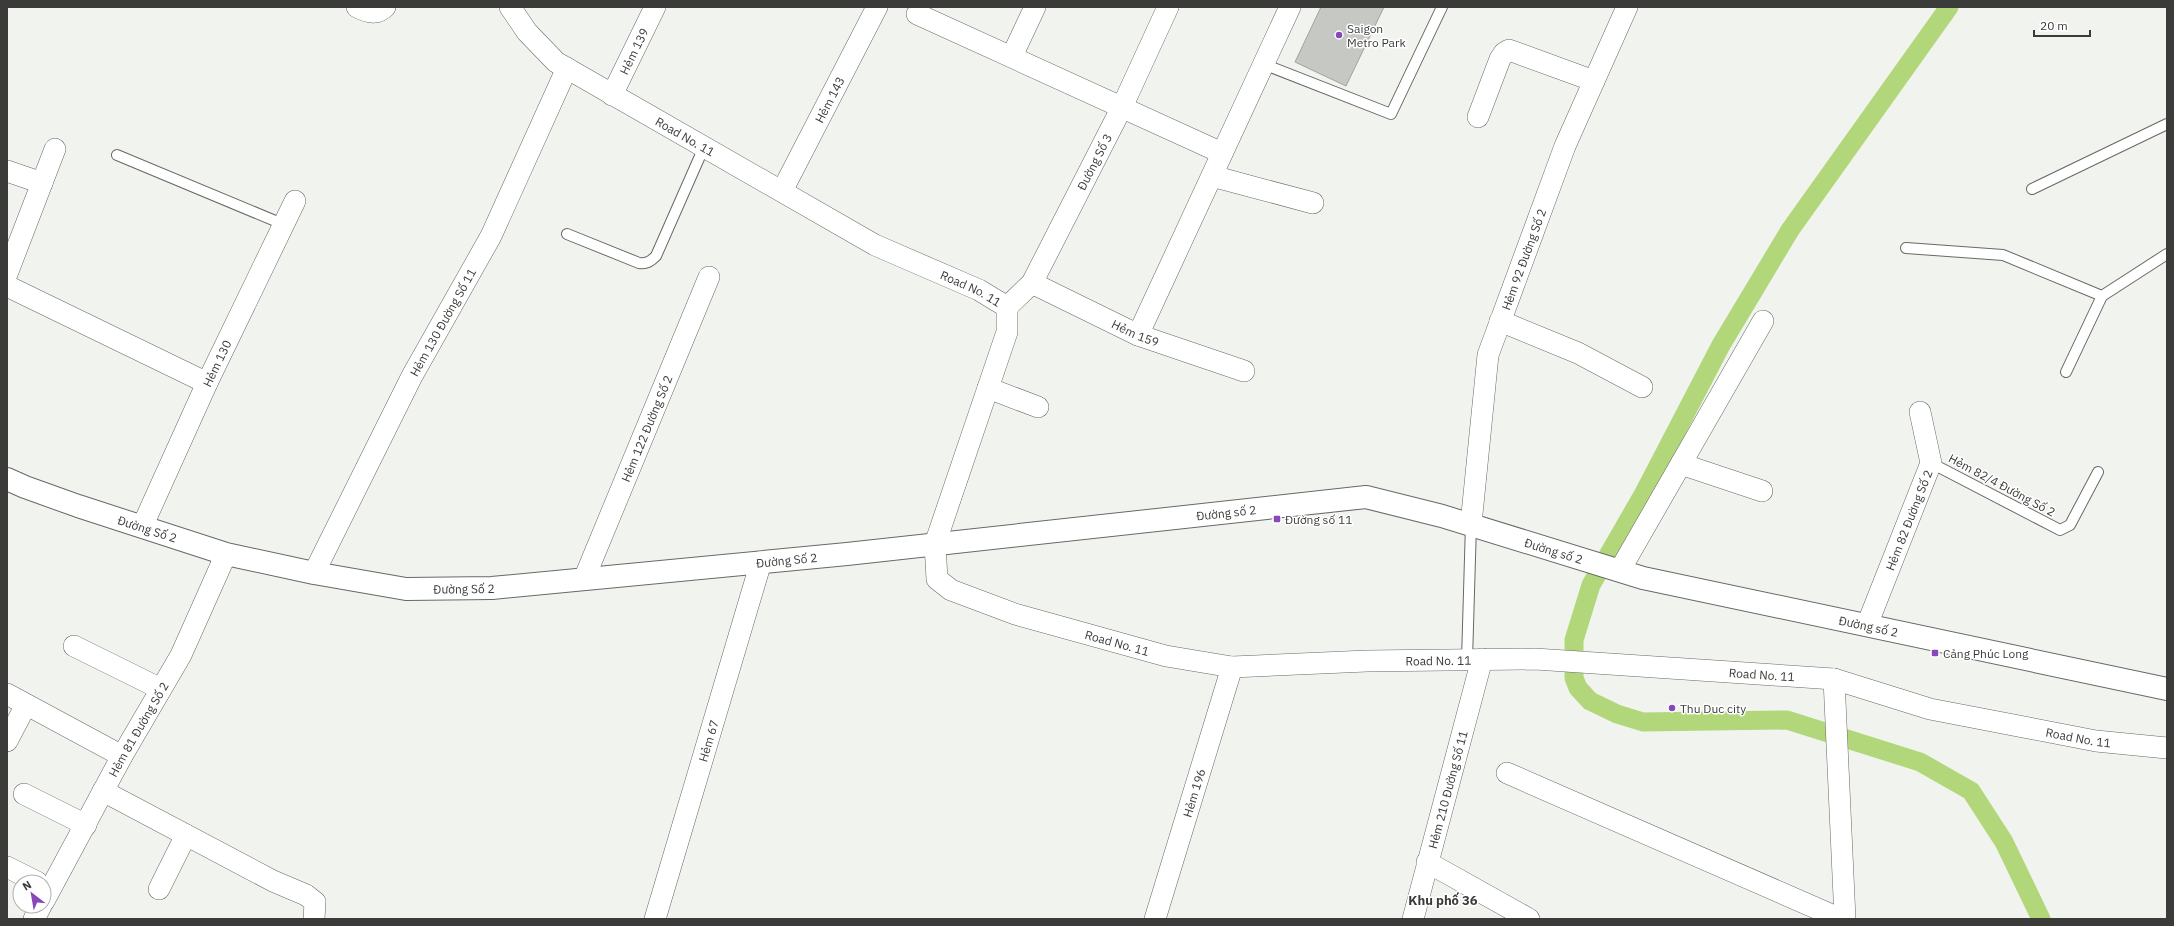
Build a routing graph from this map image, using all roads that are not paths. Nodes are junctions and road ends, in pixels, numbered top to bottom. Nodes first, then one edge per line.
1 (357, 7) edge
2 (385, 7) edge
3 (510, 7) edge
4 (655, 7) edge
5 (877, 7) edge
6 (1035, 7) edge
7 (1168, 7) edge
8 (1290, 7) edge
9 (1442, 7) edge
10 (1626, 7) edge
11 (917, 14) dead end
12 (1012, 56) junction
13 (1263, 64) junction
14 (567, 68) junction
15 (1594, 81) junction
16 (612, 95) junction
17 (1122, 107) junction
18 (1478, 118) dead end
19 (2167, 124) edge
20 (704, 147) junction
21 (55, 149) dead end
22 (1222, 153) junction
23 (117, 156) dead end
24 (7, 171) edge
25 (1212, 176) junction
26 (42, 182) junction
27 (2032, 189) dead end
28 (782, 191) junction
29 (295, 201) dead end
30 (1313, 203) dead end
31 (285, 225) junction
32 (567, 234) dead end
33 (1906, 248) dead end
34 (2167, 254) edge
35 (7, 274) edge
36 (710, 277) dead end
37 (1032, 283) junction
38 (7, 286) edge
39 (2102, 296) junction
40 (1007, 307) junction
41 (1500, 321) junction
42 (1763, 321) dead end
43 (1138, 335) junction
44 (1244, 371) dead end
45 (2066, 372) dead end
46 (207, 383) junction
47 (1642, 387) dead end
48 (988, 388) junction
49 (1038, 407) dead end
50 (1920, 412) dead end
51 (1931, 463) junction
52 (1681, 464) junction
53 (2098, 472) dead end
54 (7, 478) edge
55 (1762, 491) dead end
56 (1471, 524) junction
57 (142, 527) junction
58 (935, 544) junction
59 (226, 554) junction
60 (761, 562) junction
61 (1620, 570) junction
62 (314, 573) junction
63 (584, 579) junction
64 (1867, 625) junction
65 (74, 646) dead end
66 (1474, 660) junction
67 (1232, 667) junction
68 (1834, 679) junction
69 (162, 689) junction
70 (2167, 689) edge
71 (7, 694) edge
72 (26, 705) junction
73 (7, 741) edge
74 (2167, 748) edge
75 (122, 756) junction
76 (1506, 773) dead end
77 (103, 791) junction
78 (24, 794) dead end
79 (86, 824) junction
80 (186, 835) junction
81 (1427, 862) junction
82 (7, 867) edge
83 (17, 874) edge
84 (52, 879) edge
85 (159, 889) dead end
86 (1415, 918) edge
87 (314, 919) edge
88 (655, 919) edge
89 (1155, 919) edge
90 (1529, 919) edge
91 (1841, 919) edge
92 (1845, 919) edge

1 - 2 street
3 - 14 street, Road No. 11
4 - 16 street, Hẻm 139
5 - 28 street, Hẻm 143
6 - 12 street
7 - 17 street, Đường Số 3
8 - 13 street
9 - 13 lane
10 - 15 street, Hẻm 92 Đường Số 2
11 - 12 street
12 - 17 street
13 - 22 street
14 - 16 street, Road No. 11
14 - 62 street, Hẻm 130 Đường Số 11
15 - 18 street
15 - 41 street, Hẻm 92 Đường Số 2
16 - 20 street, Road No. 11
17 - 22 street
17 - 37 street, Đường Số 3
19 - 27 lane
20 - 28 street, Road No. 11
20 - 32 lane
21 - 26 street
22 - 25 street
23 - 31 lane
24 - 26 street
25 - 30 street
25 - 43 street
26 - 35 street
28 - 40 street, Road No. 11
29 - 31 street, Hẻm 130
31 - 46 street, Hẻm 130
33 - 39 lane
34 - 39 lane
36 - 63 street, Hẻm 122 Đường Số 2
37 - 40 street, Đường Số 3
37 - 43 street, Hẻm 159
38 - 46 street
39 - 45 lane
40 - 48 street, Road No. 11
41 - 47 street
41 - 56 street, Hẻm 92 Đường Số 2
42 - 52 street
43 - 44 street, Hẻm 159
46 - 57 street, Hẻm 130
48 - 49 street
48 - 58 street, Road No. 11
50 - 51 street, Hẻm 82 Đường Số 2
51 - 53 lane, Hẻm 82/4 Đường Số 2
51 - 64 street, Hẻm 82 Đường Số 2
52 - 55 street
52 - 61 street
54 - 57 street, Đường Số 2
56 - 58 street, Đường số 2
56 - 61 street, Đường số 2
56 - 66 lane
57 - 59 street, Đường Số 2
58 - 60 street, Đường Số 2
58 - 67 street, Road No. 11
59 - 62 street, Đường Số 2
59 - 69 street, Hẻm 81 Đường Số 2
60 - 63 street, Đường Số 2
60 - 88 street, Hẻm 67
61 - 64 street, Đường số 2
62 - 63 street, Đường Số 2
64 - 70 street, Đường số 2
65 - 69 street
66 - 67 street, Road No. 11
66 - 68 street, Road No. 11
66 - 81 street, Hẻm 210 Đường Số 11
67 - 89 street, Hẻm 196
68 - 74 street, Road No. 11
68 - 92 street
69 - 75 street, Hẻm 81 Đường Số 2
71 - 72 street
72 - 73 street
72 - 75 street
75 - 77 street, Hẻm 81 Đường Số 2
76 - 91 street
77 - 79 street, Hẻm 81 Đường Số 2
77 - 80 street
78 - 79 street
79 - 84 street, Hẻm 81 Đường Số 2
80 - 85 street
80 - 87 street
81 - 86 street, Hẻm 210 Đường Số 11
81 - 90 street
82 - 83 street

